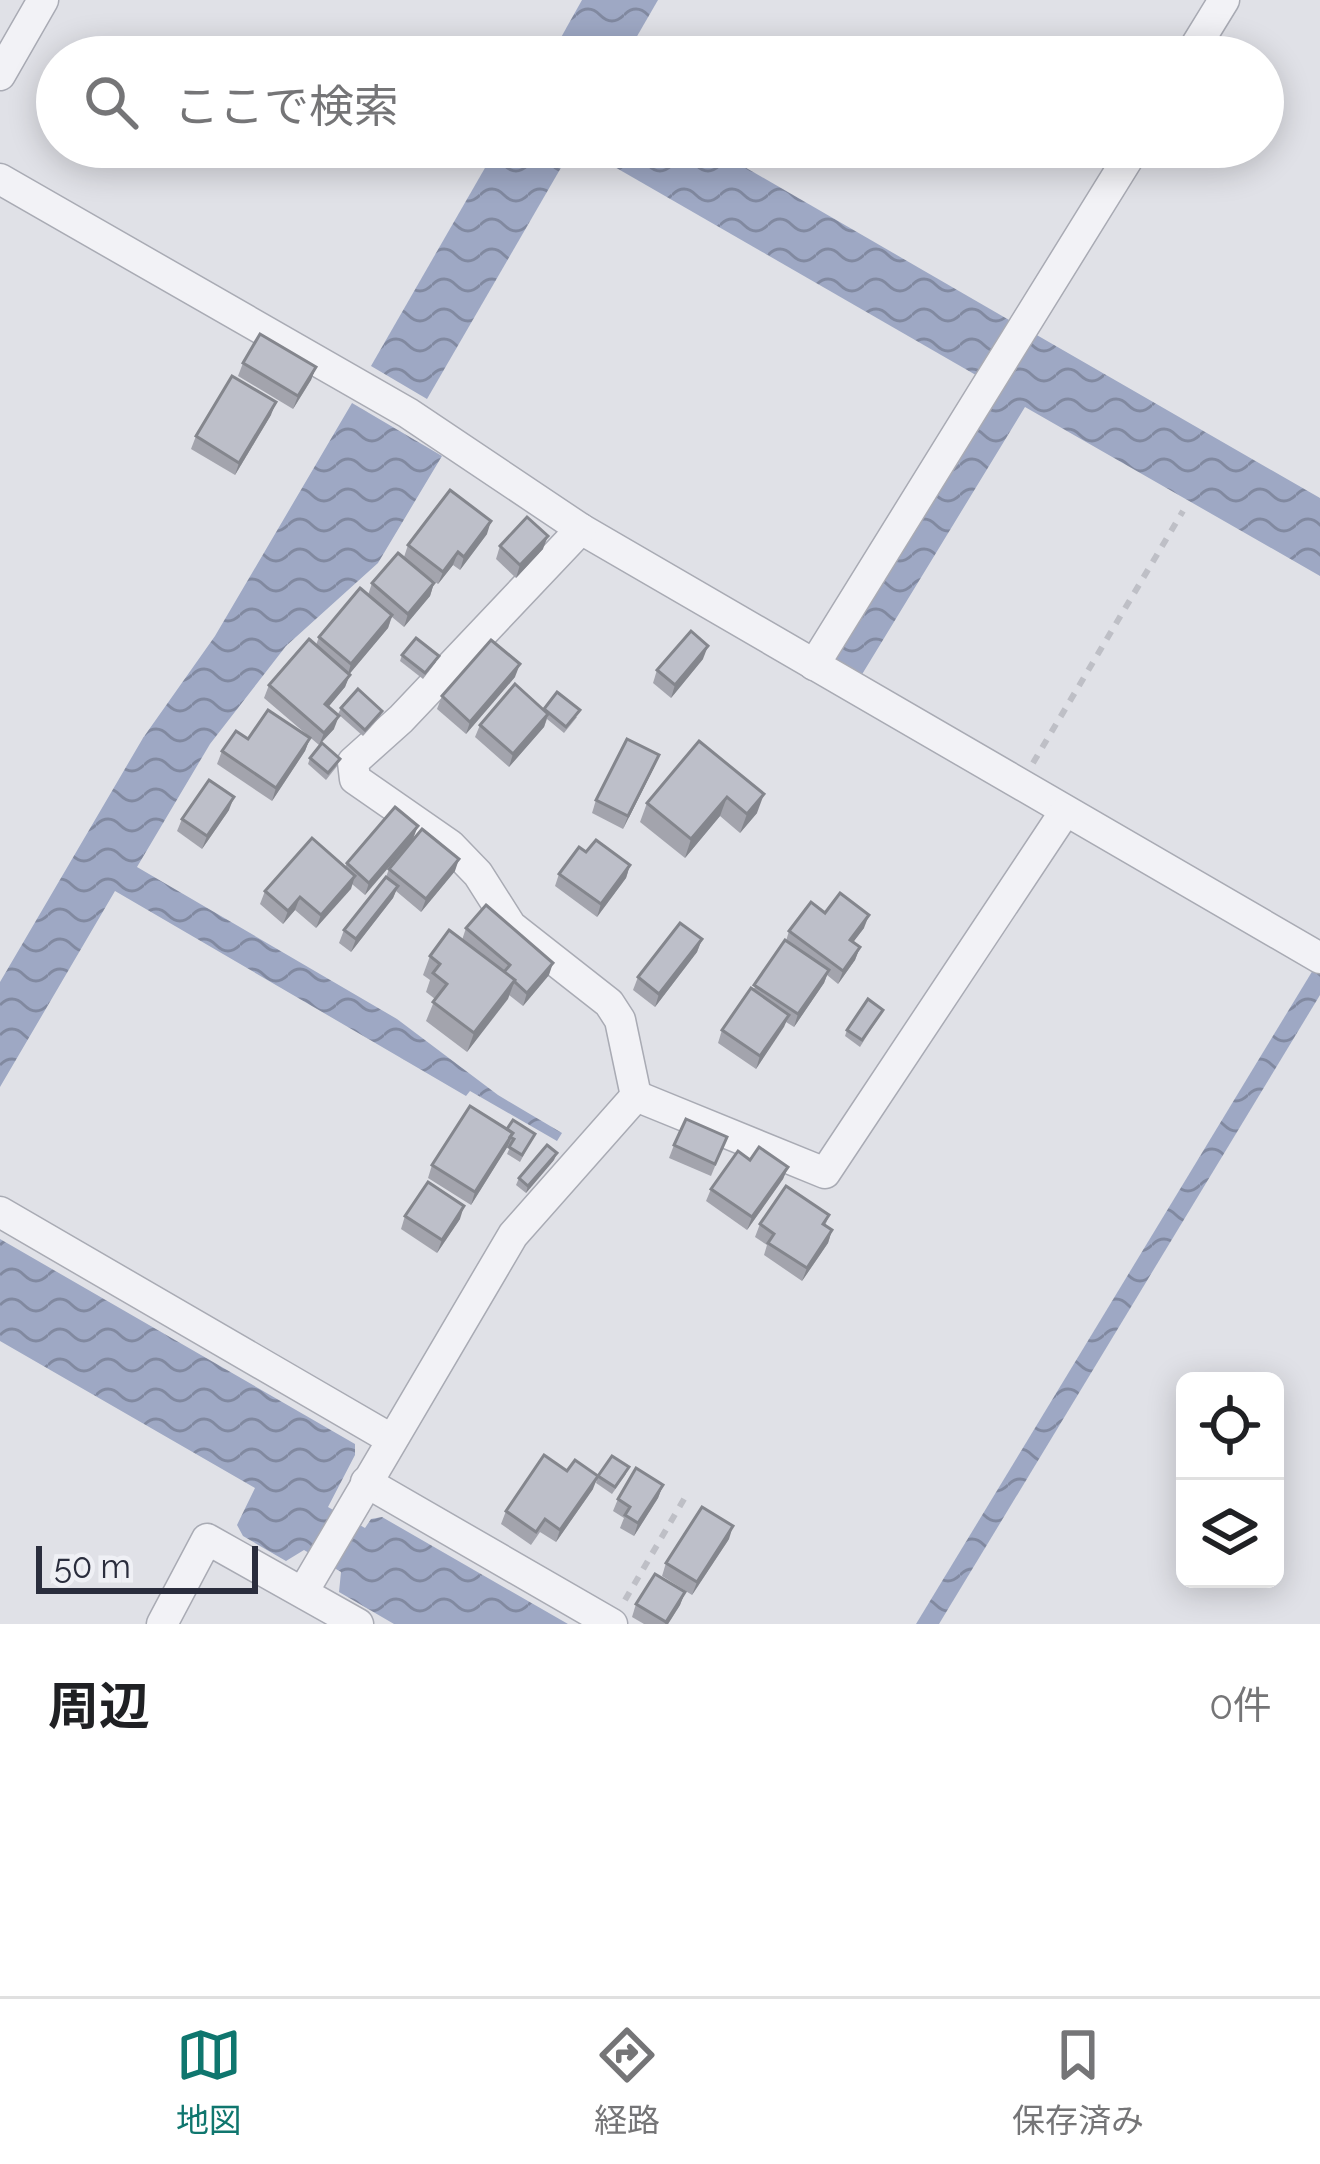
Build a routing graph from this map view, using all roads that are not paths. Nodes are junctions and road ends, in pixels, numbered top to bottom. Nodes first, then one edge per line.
1 (43, 0) edge
2 (1224, 0) edge
3 (1202, 36) edge
4 (0, 74) edge
5 (1122, 168) edge
6 (0, 179) edge
7 (581, 529) junction
8 (814, 665) junction
9 (1064, 813) junction
10 (1320, 958) edge
11 (636, 1096) junction
12 (0, 1212) edge
13 (392, 1438) junction
14 (366, 1482) junction
15 (310, 1579) junction
16 (162, 1624) edge
17 (358, 1624) edge
18 (611, 1624) edge

1 - 4 street
2 - 3 street
5 - 8 street
6 - 7 street
7 - 8 street
7 - 11 street
8 - 9 street
9 - 10 street
9 - 11 street
11 - 13 street
12 - 13 street
13 - 14 street
14 - 15 street
14 - 18 street
15 - 16 street
15 - 17 street

